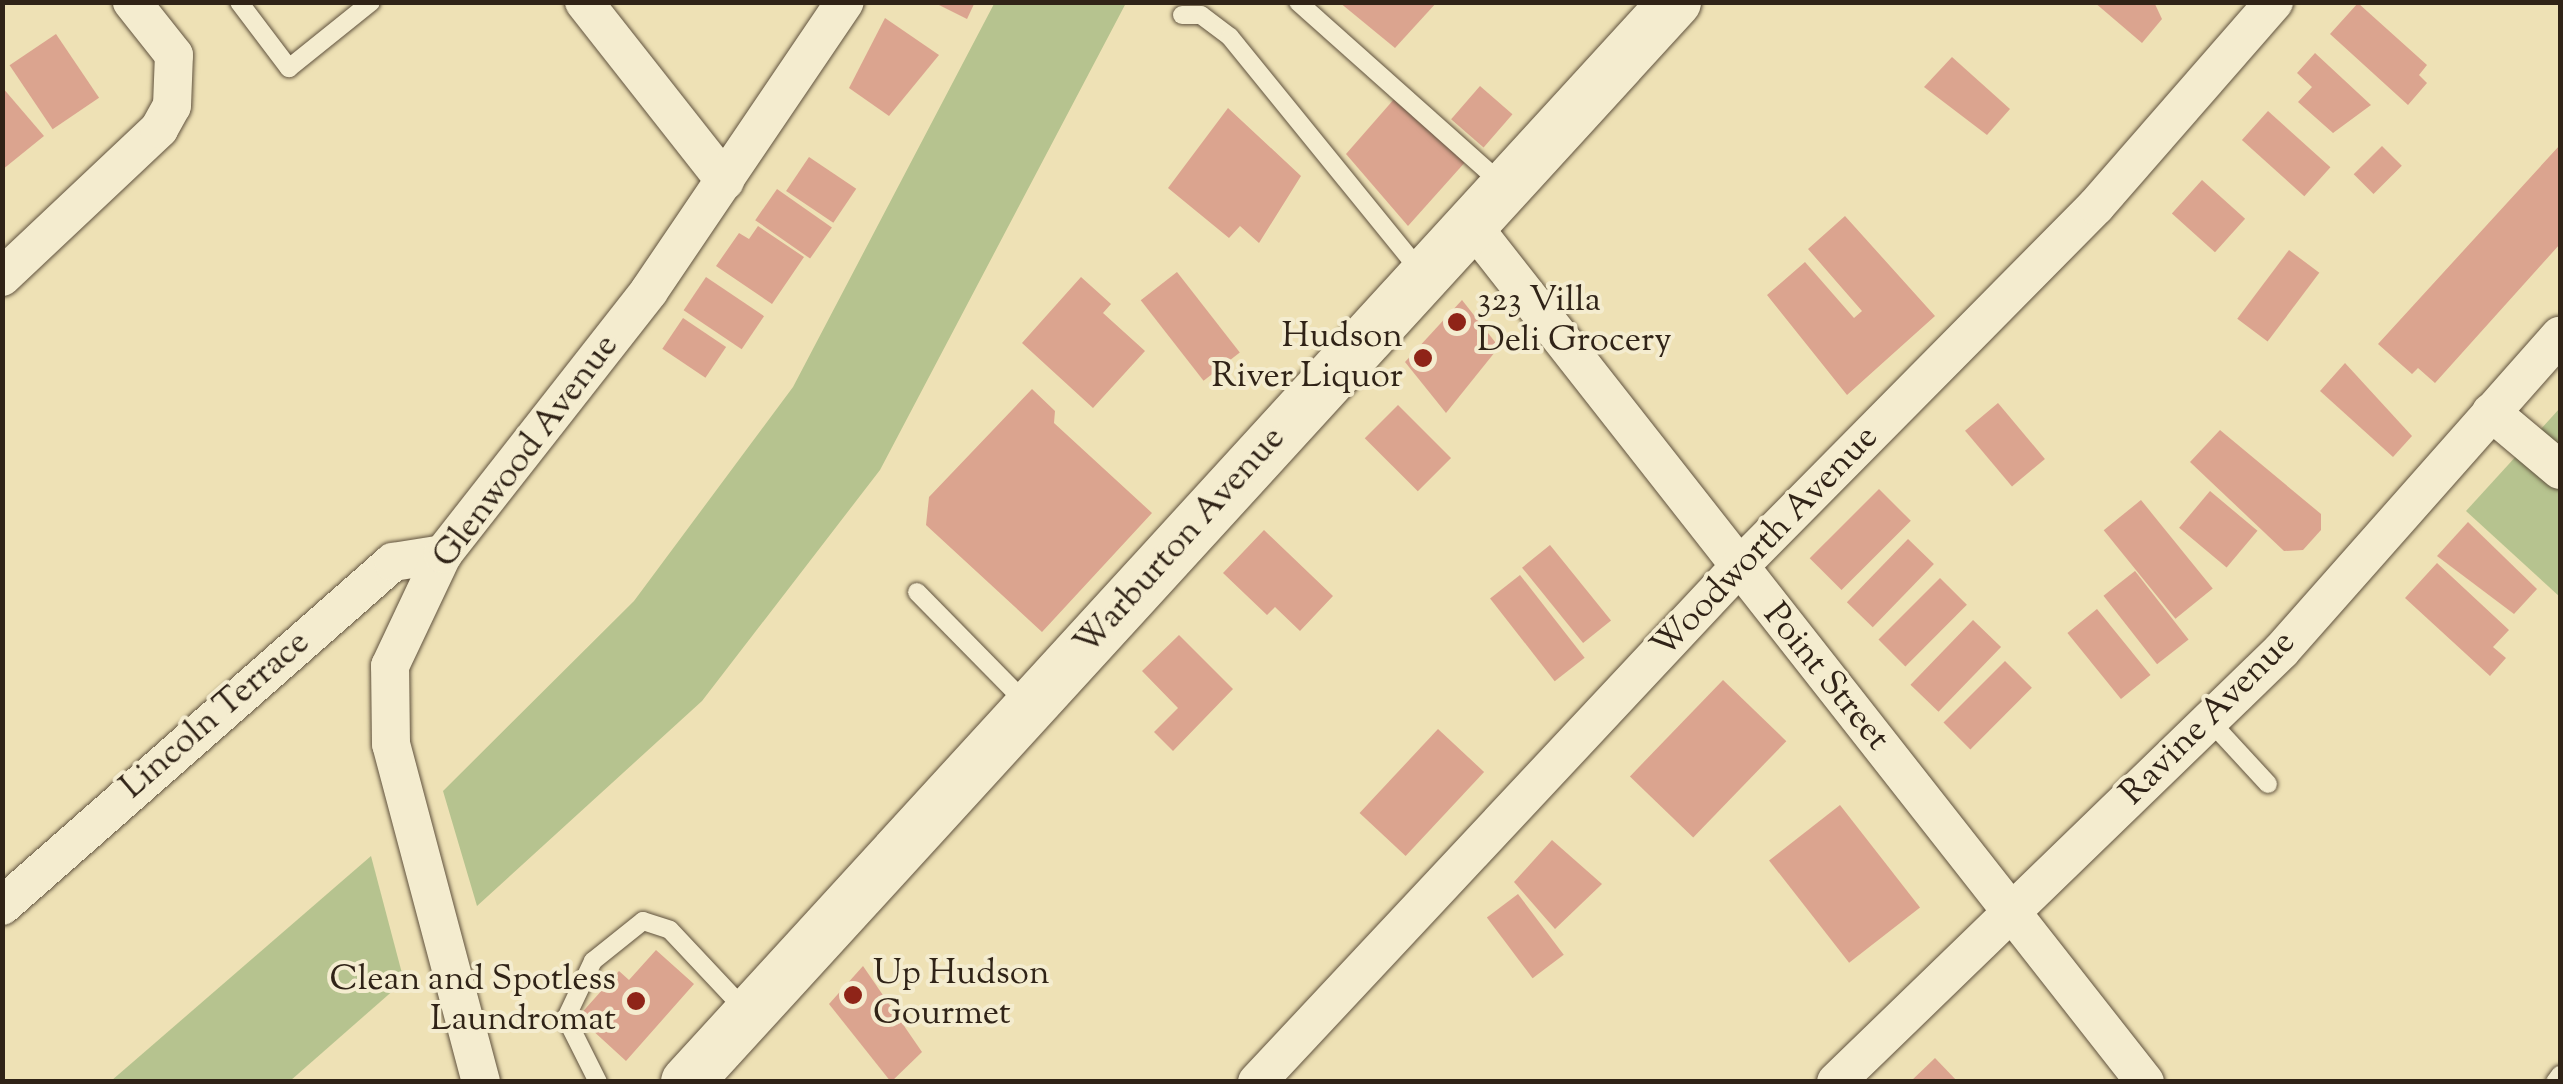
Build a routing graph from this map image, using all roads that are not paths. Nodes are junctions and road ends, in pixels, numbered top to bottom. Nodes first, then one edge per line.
1 (132, 2) edge
2 (239, 2) edge
3 (371, 2) edge
4 (584, 2) edge
5 (845, 2) edge
6 (1298, 2) edge
7 (1675, 2) edge
8 (2274, 2) edge
9 (1182, 15) dead end
10 (725, 181) junction
11 (1488, 205) junction
12 (1424, 275) junction
13 (2, 277) edge
14 (2560, 336) edge
15 (2490, 412) junction
16 (2560, 470) edge
17 (443, 554) junction
18 (1738, 568) junction
19 (917, 592) dead end
20 (1030, 706) junction
21 (2209, 720) junction
22 (2268, 784) dead end
23 (2, 906) edge
24 (2012, 912) junction
25 (749, 1014) junction
26 (2560, 1075) edge
27 (598, 1080) edge
28 (482, 1082) edge
29 (687, 1082) edge
30 (1257, 1082) edge
31 (1836, 1082) edge
32 (2145, 1082) edge
33 (2555, 1082) edge

1 - 13 street
2 - 3 lane
4 - 10 street
5 - 10 street, Glenwood Avenue
6 - 11 lane
7 - 11 street, Warburton Avenue
8 - 18 street, Woodworth Avenue
9 - 12 lane
10 - 17 street, Glenwood Avenue
11 - 12 street, Warburton Avenue
11 - 18 street, Point Street
12 - 20 street, Warburton Avenue
14 - 15 street, Ravine Avenue
15 - 16 street
15 - 21 street, Ravine Avenue
17 - 23 street, Lincoln Terrace
17 - 28 street, Glenwood Avenue
18 - 24 street, Point Street
18 - 30 street, Woodworth Avenue
19 - 20 lane
20 - 25 street, Warburton Avenue
21 - 22 lane
21 - 24 street, Ravine Avenue
24 - 31 street, Ravine Avenue
24 - 32 street, Point Street
25 - 27 lane
25 - 29 street, Warburton Avenue
26 - 33 lane

